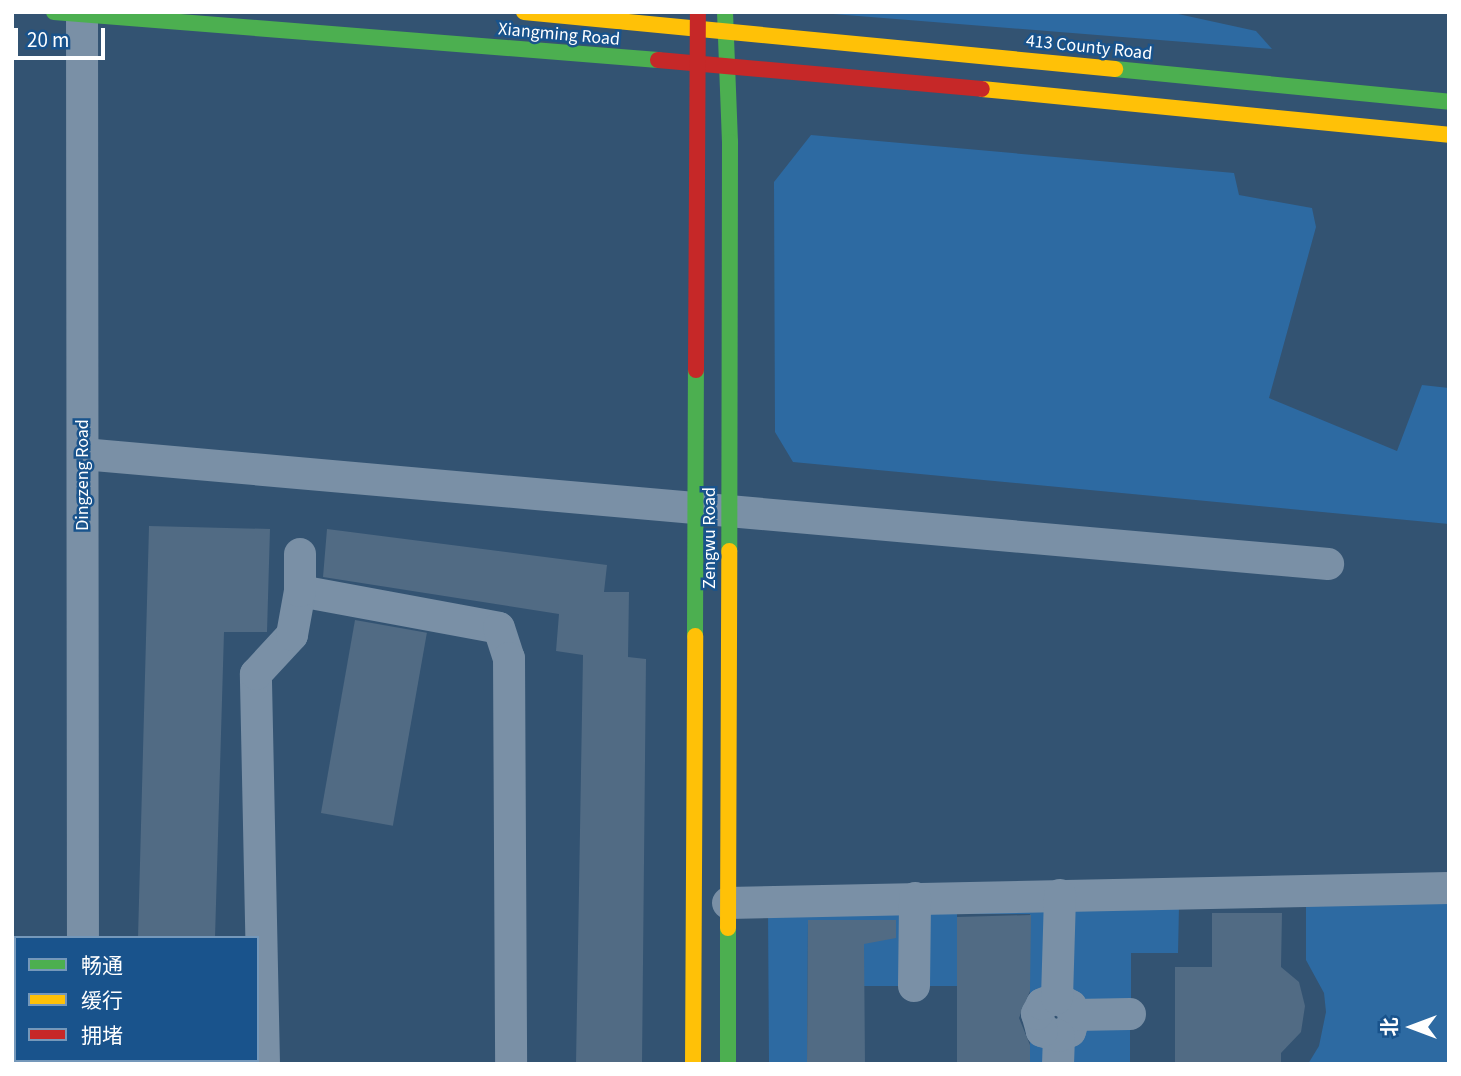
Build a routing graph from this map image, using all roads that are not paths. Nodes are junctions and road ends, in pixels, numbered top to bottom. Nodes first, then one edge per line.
1 (524, 12) edge
2 (725, 12) edge
3 (73, 13) edge
4 (698, 19) edge
5 (725, 29) junction
6 (698, 66) junction
7 (726, 68) junction
8 (1449, 102) edge
9 (1449, 135) edge
10 (83, 454) junction
11 (695, 507) junction
12 (729, 510) junction
13 (300, 554) dead end
14 (1328, 564) dead end
15 (300, 591) junction
16 (1449, 888) edge
17 (1060, 895) junction
18 (915, 898) junction
19 (728, 903) junction
20 (83, 936) edge
21 (914, 986) dead end
22 (1130, 1014) dead end
23 (1062, 1028) edge
24 (264, 1064) edge
25 (511, 1064) edge
26 (693, 1064) edge
27 (728, 1064) edge

1 - 4 street, Xiangming Road
2 - 5 street, Zengwu Road
3 - 6 street, Xiangming Road
3 - 10 street, Dingzeng Road
4 - 5 street, Xiangming Road
4 - 6 street, Zengwu Road
5 - 7 street, Zengwu Road
5 - 8 street, 413 County Road
6 - 7 street, Xiangming Road
6 - 11 street, Zengwu Road
7 - 9 street
7 - 12 street, Zengwu Road
10 - 11 street
10 - 20 street, Dingzeng Road
11 - 12 street
11 - 26 street, Zengwu Road
12 - 14 street
12 - 19 street, Zengwu Road
13 - 15 street
15 - 24 street
15 - 25 street
16 - 17 street
17 - 18 street
17 - 23 street
18 - 19 street
18 - 21 street
19 - 27 street, Zengwu Road
22 - 23 street

